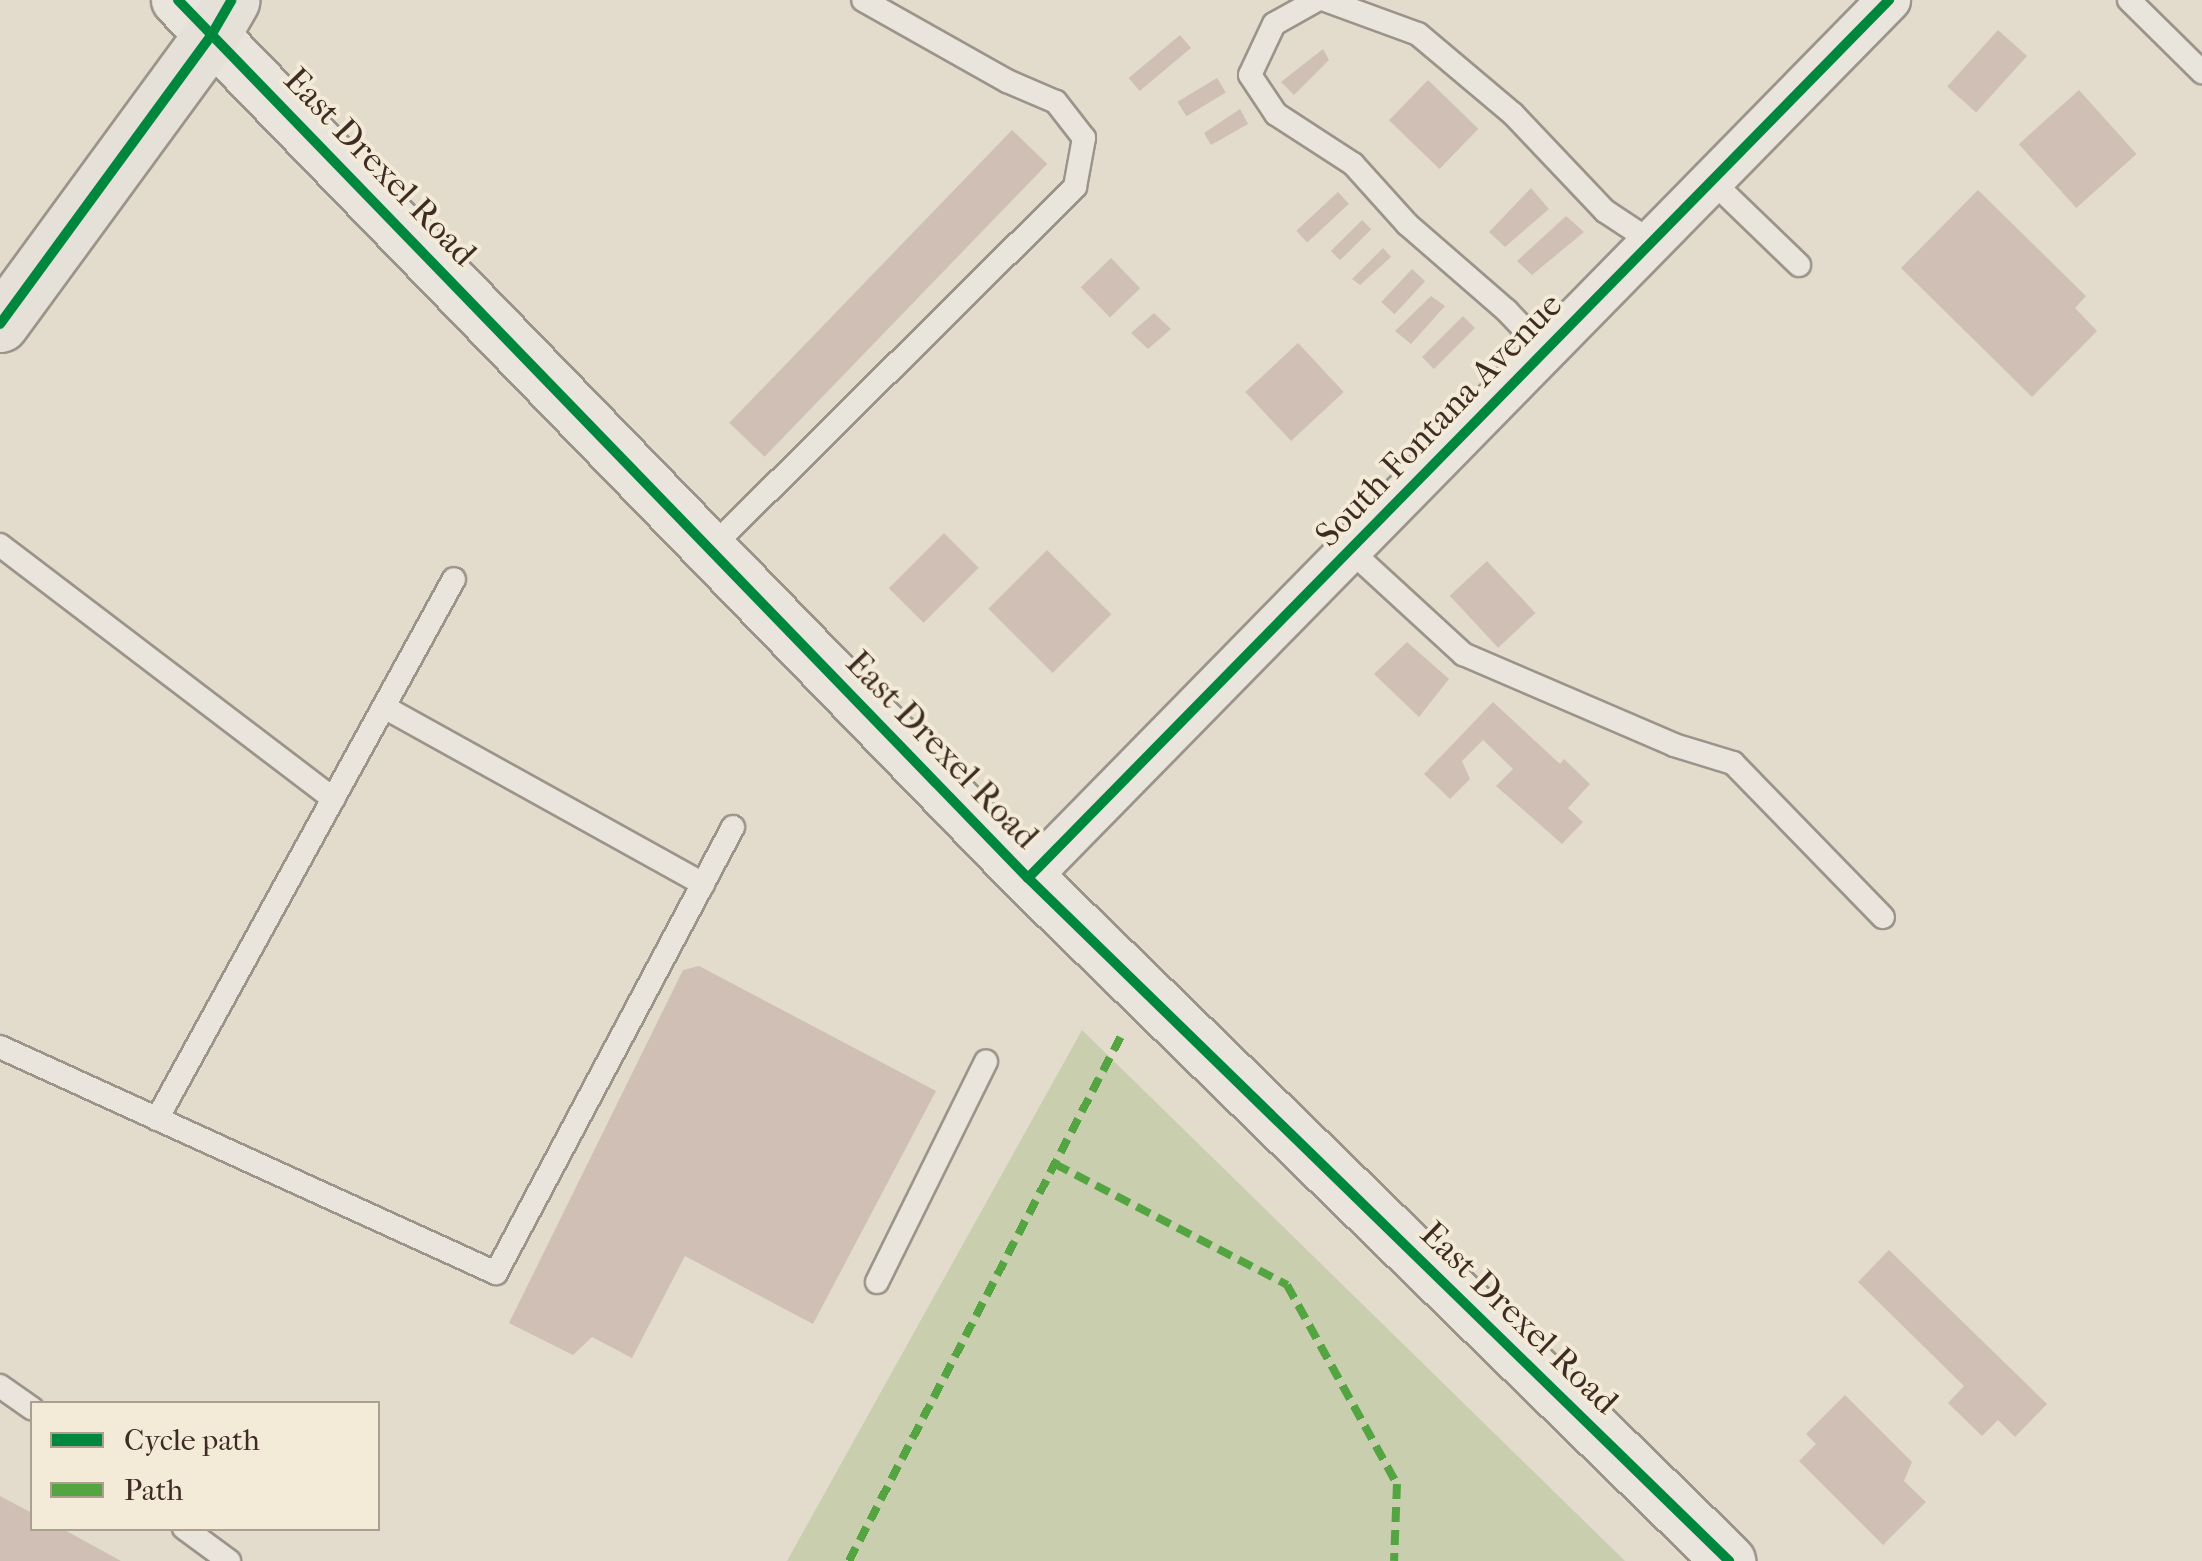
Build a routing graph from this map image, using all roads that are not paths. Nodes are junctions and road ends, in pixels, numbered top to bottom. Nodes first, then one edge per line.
1 (863, 0) edge
2 (1317, 0) edge
3 (1325, 0) edge
4 (1889, 0) edge
5 (2129, 0) edge
6 (208, 11) edge
7 (2202, 72) edge
8 (1712, 180) junction
9 (1652, 242) junction
10 (1799, 265) dead end
11 (0, 324) edge
12 (1544, 351) junction
13 (0, 545) edge
14 (710, 550) junction
15 (1350, 550) junction
16 (454, 579) dead end
17 (384, 707) junction
18 (334, 799) junction
19 (734, 827) dead end
20 (1028, 878) junction
21 (703, 884) junction
22 (1883, 918) dead end
23 (0, 1047) edge
24 (986, 1061) dead end
25 (157, 1119) junction
26 (878, 1282) dead end
27 (0, 1386) edge
28 (30, 1407) edge
29 (188, 1531) edge
30 (229, 1561) edge
31 (1729, 1561) edge

1 - 14 lane
2 - 12 lane
3 - 9 lane
4 - 8 street, South Fontana Avenue
5 - 7 lane
6 - 11 main road
6 - 14 street, East Drexel Road
8 - 9 street, South Fontana Avenue
8 - 10 lane
9 - 12 street, South Fontana Avenue
12 - 15 street, South Fontana Avenue
13 - 18 lane
14 - 20 street, East Drexel Road
15 - 20 street, South Fontana Avenue
15 - 22 lane
16 - 17 lane
17 - 18 lane
17 - 21 lane
18 - 25 lane
19 - 21 lane
20 - 31 street, East Drexel Road
21 - 25 lane
23 - 25 lane
24 - 26 lane
27 - 28 lane
29 - 30 lane

